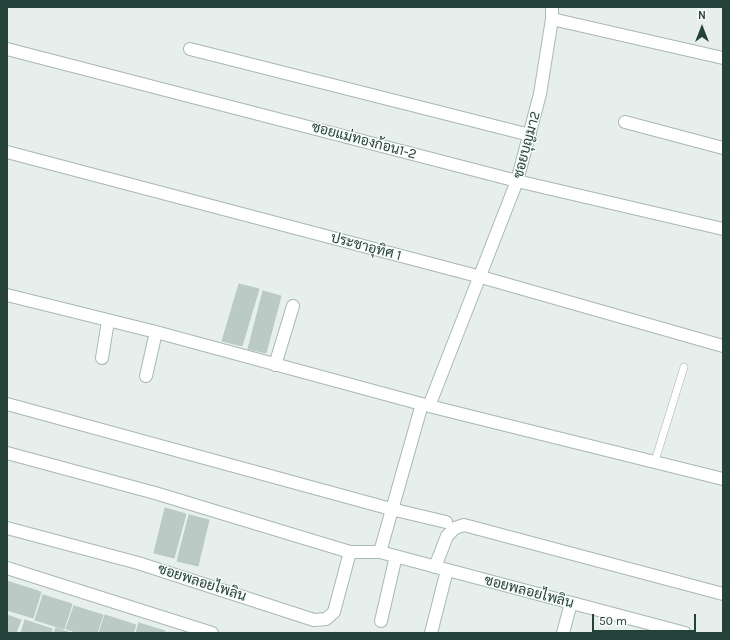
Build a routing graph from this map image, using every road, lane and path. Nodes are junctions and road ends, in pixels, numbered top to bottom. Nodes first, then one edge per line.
1 (552, 13) edge
2 (7, 49) edge
3 (190, 49) dead end
4 (723, 58) edge
5 (625, 122) dead end
6 (530, 135) junction
7 (723, 148) edge
8 (7, 152) edge
9 (517, 181) junction
10 (723, 229) edge
11 (481, 277) junction
12 (7, 295) edge
13 (293, 306) dead end
14 (108, 321) junction
15 (156, 332) junction
16 (723, 346) edge
17 (102, 358) dead end
18 (275, 365) junction
19 (684, 367) dead end
20 (146, 376) dead end
21 (7, 404) edge
22 (425, 405) junction
23 (7, 453) edge
24 (655, 461) junction
25 (723, 479) edge
26 (391, 508) junction
27 (446, 522) dead end
28 (7, 528) edge
29 (350, 552) junction
30 (380, 552) junction
31 (396, 556) junction
32 (435, 566) junction
33 (7, 568) edge
34 (447, 570) junction
35 (723, 594) edge
36 (571, 603) junction
37 (381, 621) dead end
38 (212, 633) edge
39 (431, 633) edge
40 (563, 633) edge
41 (684, 633) edge

1 - 4 street
1 - 6 street, ซอยบุญมา2
2 - 9 street, ซอยแม่ทองก้อน1-2
3 - 6 street
5 - 7 street
6 - 9 street, ซอยบุญมา2
8 - 11 street, ประชาอุทิศ 1
9 - 10 street, ซอยแม่ทองก้อน1-2
9 - 11 street, ซอยบุญมา2
11 - 16 street, ประชาอุทิศ 1
11 - 22 street, ซอยบุญมา2
12 - 14 street
13 - 18 street
14 - 15 street
14 - 17 street
15 - 18 street
15 - 20 street
18 - 22 street
19 - 24 lane
21 - 26 street
22 - 24 street
22 - 26 street, ซอยบุญมา2
23 - 29 street, ซอยพลอยไพลิน
24 - 25 street
26 - 27 street
26 - 30 street, ซอยบุญมา2
28 - 29 street, ซอยพลอยไพลิน
29 - 30 street, ซอยพลอยไพลิน
30 - 31 street, ซอยพลอยไพลิน
31 - 32 street, ซอยพลอยไพลิน
31 - 37 street
32 - 34 street, ซอยพลอยไพลิน
32 - 35 street
33 - 38 street
34 - 36 street, ซอยพลอยไพลิน
34 - 39 street
36 - 40 street
36 - 41 street, ซอยพลอยไพลิน

